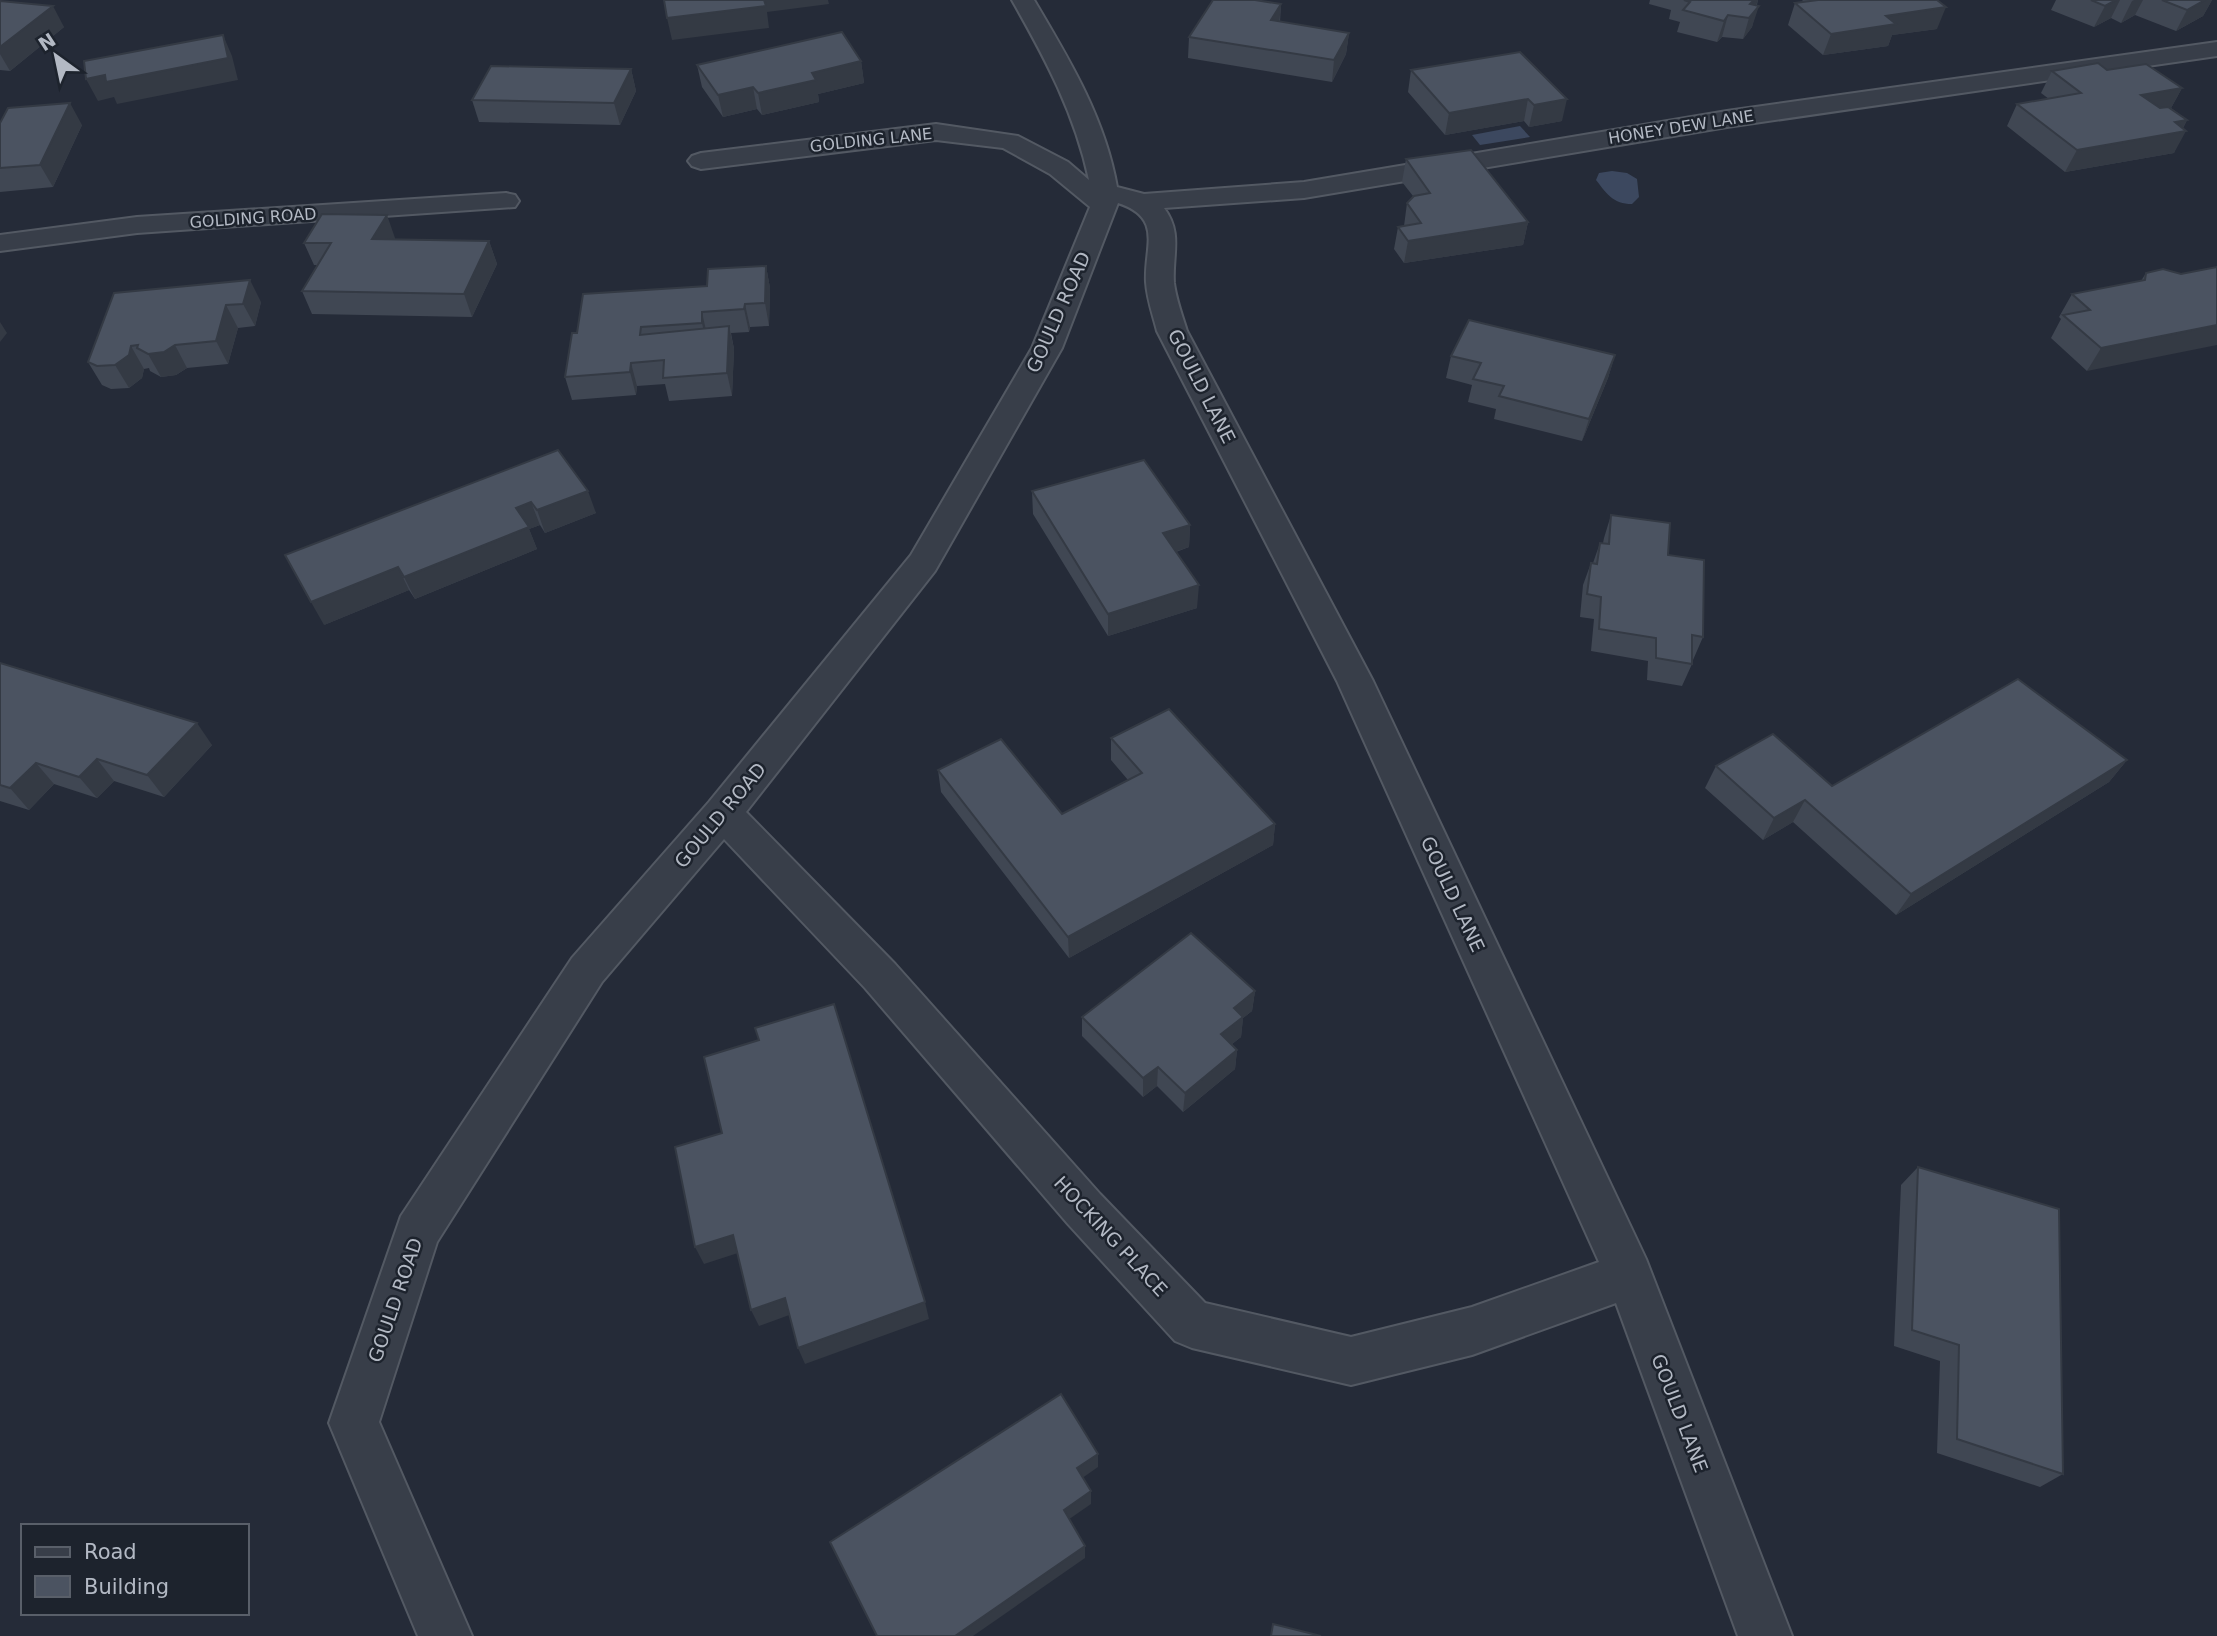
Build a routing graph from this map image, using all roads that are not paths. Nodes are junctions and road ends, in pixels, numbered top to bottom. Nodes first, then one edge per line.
1 (1023, 0) edge
2 (2217, 49) edge
3 (701, 161) dead end
4 (1105, 199) junction
5 (506, 201) dead end
6 (1144, 202) junction
7 (0, 243) edge
8 (723, 814) junction
9 (1629, 1275) junction
10 (445, 1636) edge
11 (1765, 1636) edge

1 - 4 street
2 - 6 street, HONEY DEW LANE
3 - 4 street, GOLDING LANE
4 - 6 street
4 - 8 street, GOULD ROAD
5 - 7 street, GOLDING ROAD
6 - 9 street, GOULD LANE
8 - 9 street, HOCKING PLACE
8 - 10 street, GOULD ROAD
9 - 11 street, GOULD LANE

